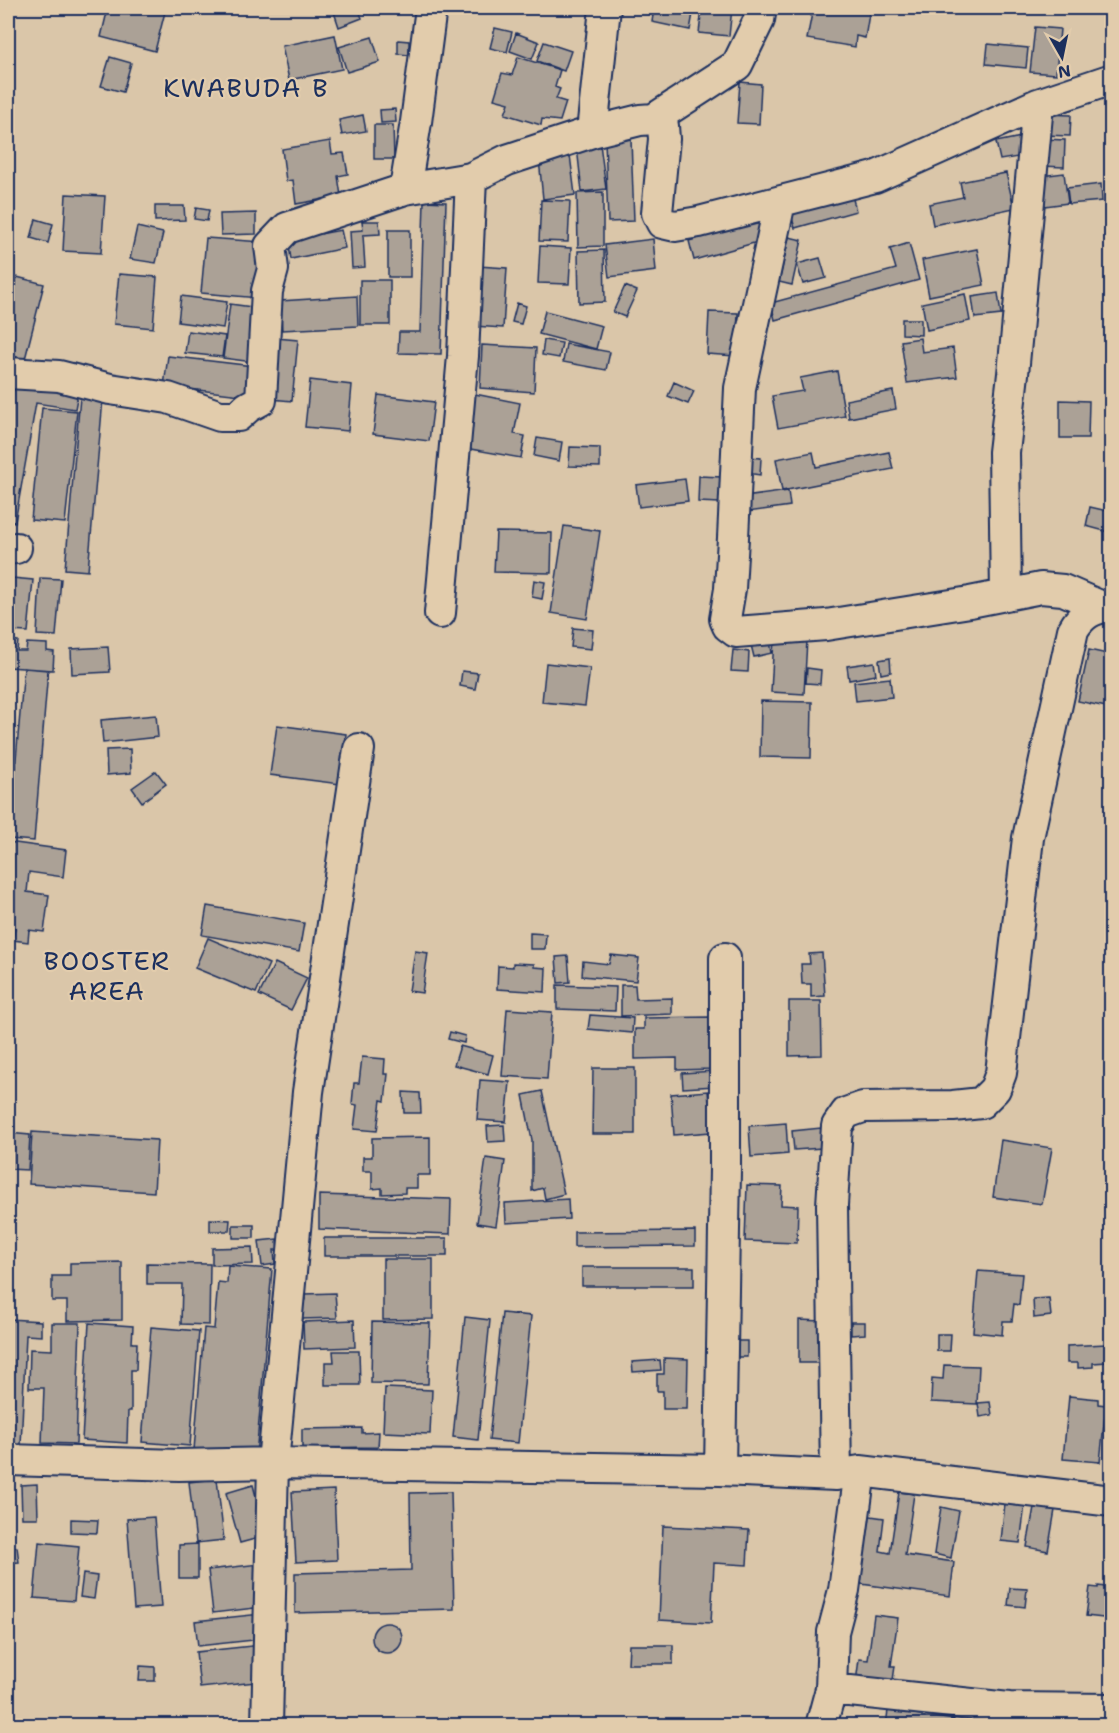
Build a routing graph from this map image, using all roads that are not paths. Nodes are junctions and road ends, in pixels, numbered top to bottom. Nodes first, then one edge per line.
1 (430, 8) edge
2 (605, 8) edge
3 (761, 8) edge
4 (1112, 80) edge
5 (1038, 104) junction
6 (654, 119) junction
7 (592, 132) junction
8 (471, 178) junction
9 (405, 189) junction
10 (780, 202) junction
11 (8, 373) edge
12 (1006, 595) junction
13 (1106, 607) edge
14 (440, 613) dead end
15 (359, 749) dead end
16 (725, 958) dead end
17 (8, 1460) edge
18 (273, 1463) junction
19 (720, 1470) junction
20 (848, 1473) junction
21 (1112, 1501) edge
22 (831, 1689) junction
23 (1112, 1709) edge
24 (267, 1725) edge
25 (821, 1725) edge

1 - 9 street
2 - 7 street
3 - 6 street
4 - 5 street
5 - 10 street
5 - 12 street
6 - 7 street
6 - 10 street
7 - 8 street
8 - 9 street
8 - 14 street
9 - 11 street
10 - 12 street
12 - 13 street
13 - 20 street
15 - 18 street
16 - 19 street
17 - 18 street
18 - 19 street
18 - 24 street
19 - 20 street
20 - 21 street
20 - 22 street
22 - 23 street
22 - 25 street

